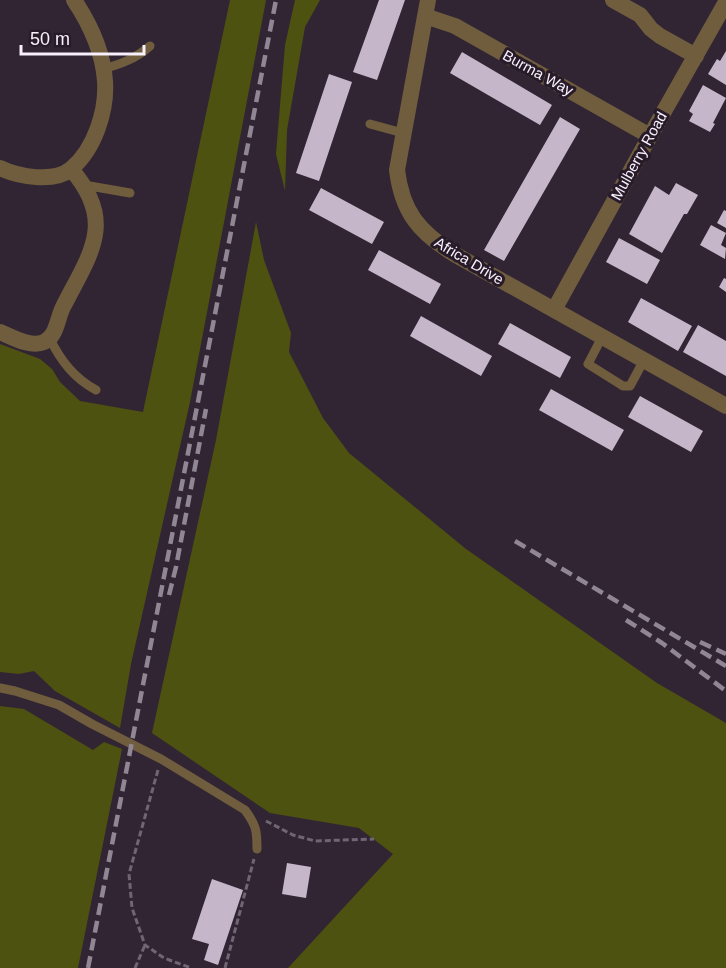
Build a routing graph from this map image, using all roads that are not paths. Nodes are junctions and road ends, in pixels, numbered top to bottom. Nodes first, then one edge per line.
1 (74, 0) edge
2 (613, 0) edge
3 (726, 2) edge
4 (426, 8) edge
5 (150, 46) dead end
6 (696, 56) junction
7 (103, 69) junction
8 (370, 124) dead end
9 (403, 133) junction
10 (650, 136) junction
11 (0, 168) edge
12 (71, 169) junction
13 (84, 185) junction
14 (130, 193) dead end
15 (554, 310) junction
16 (0, 332) edge
17 (602, 337) junction
18 (50, 339) junction
19 (644, 360) junction
20 (96, 390) dead end
21 (726, 406) edge
22 (0, 688) edge
23 (257, 849) road end

1 - 7 street
2 - 6 street
3 - 6 street, Mulberry Road
4 - 9 street, Africa Drive
4 - 10 street, Burma Way
5 - 7 lane
6 - 10 street, Mulberry Road
7 - 12 street
8 - 9 lane
9 - 15 street, Africa Drive
10 - 15 street, Mulberry Road
11 - 12 street
12 - 13 street
13 - 14 lane
13 - 18 street
15 - 17 street, Africa Drive
16 - 18 street
17 - 19 street, Africa Drive
17 - 19 lane
18 - 20 lane
19 - 21 street, Africa Drive
22 - 23 lane

